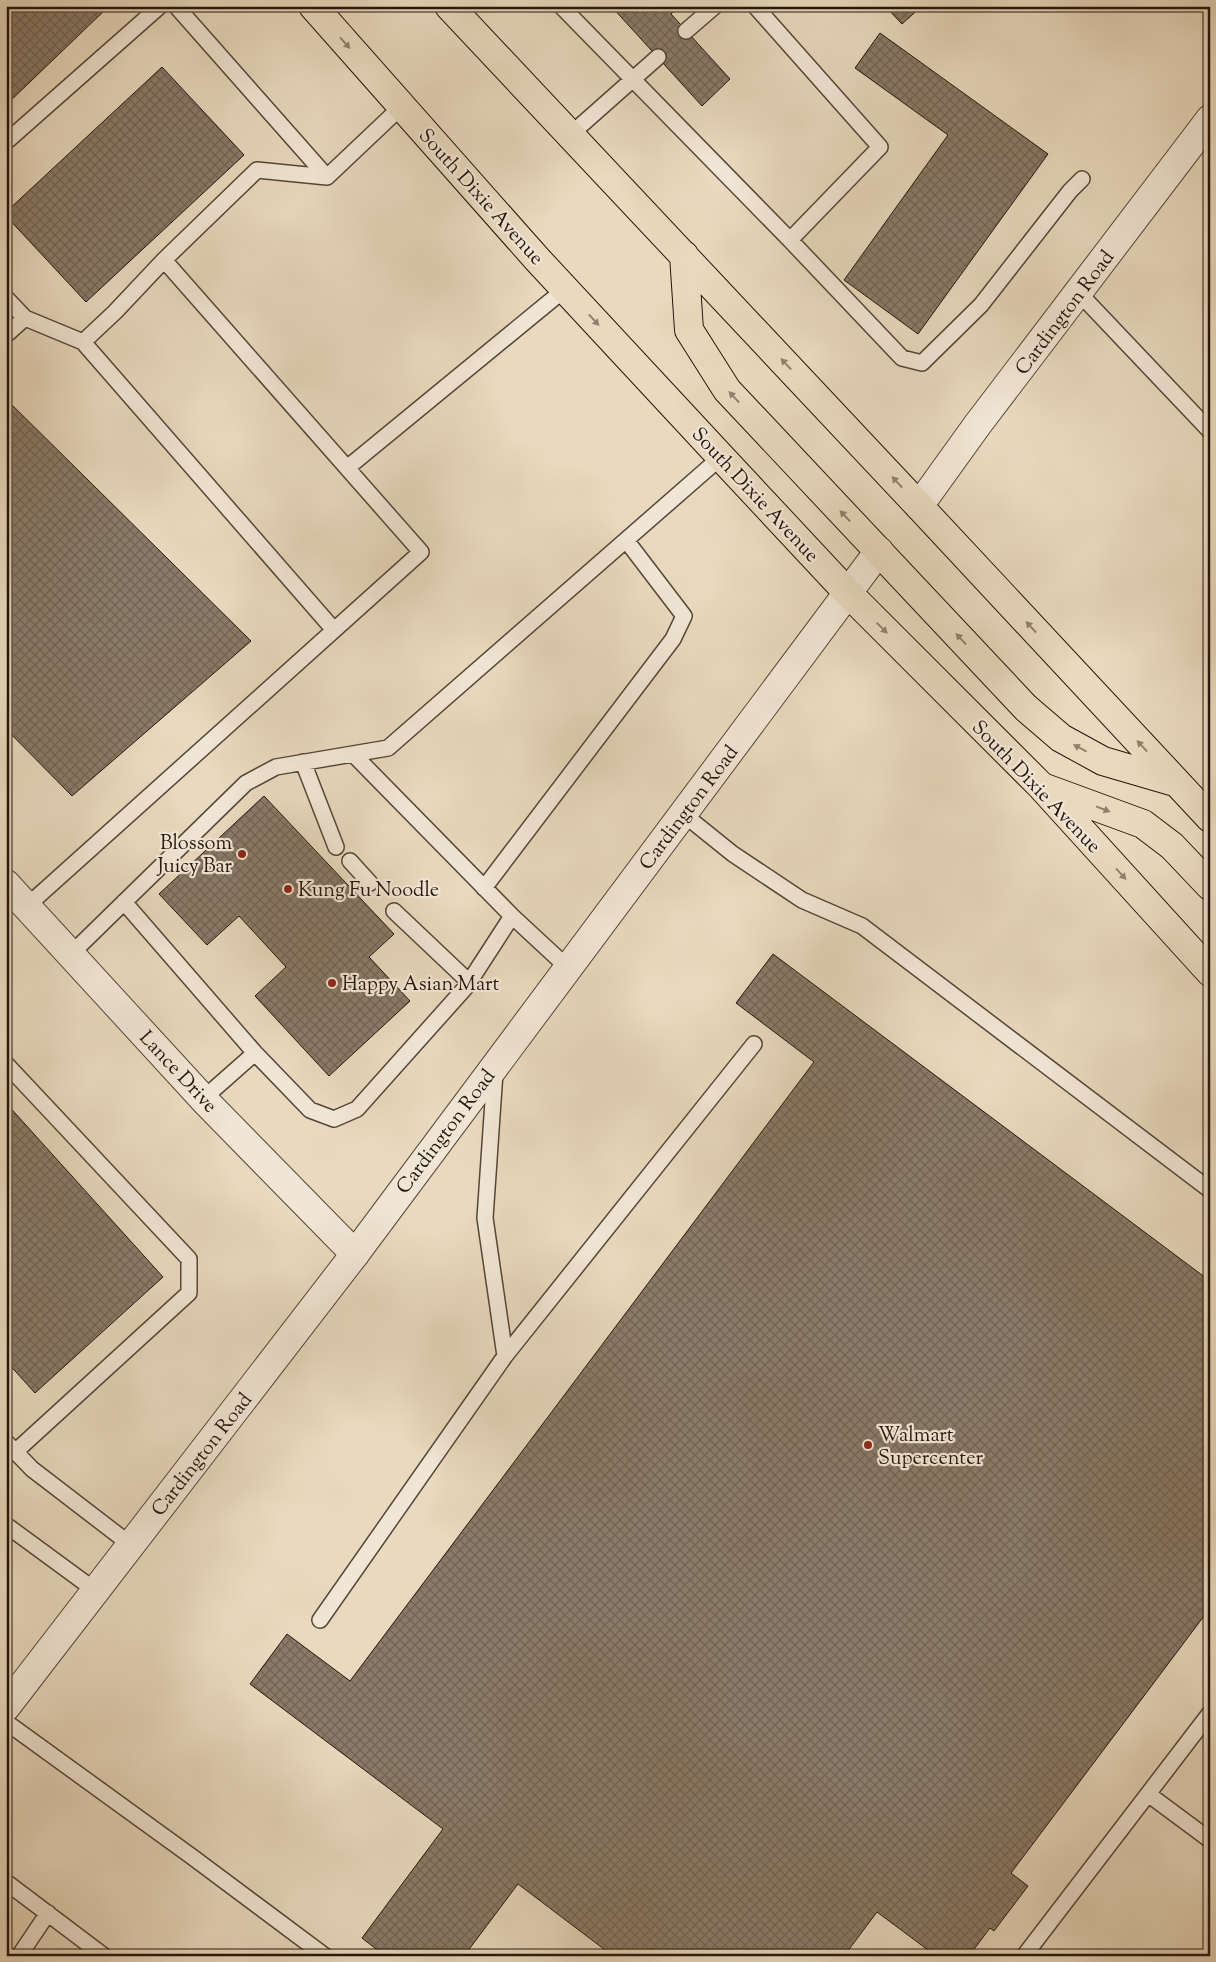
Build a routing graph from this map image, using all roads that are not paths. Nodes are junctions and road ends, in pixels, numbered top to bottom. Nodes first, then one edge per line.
1 (160, 6) edge
2 (176, 6) edge
3 (313, 6) edge
4 (448, 6) edge
5 (561, 6) edge
6 (715, 6) edge
7 (755, 6) edge
8 (686, 31) dead end
9 (658, 57) dead end
10 (631, 79) junction
11 (402, 106) junction
12 (1210, 119) edge
13 (570, 135) junction
14 (6, 142) edge
15 (327, 177) junction
16 (1082, 179) dead end
17 (790, 240) junction
18 (684, 255) junction
19 (164, 260) junction
20 (565, 289) junction
21 (1079, 293) junction
22 (6, 298) edge
23 (25, 318) junction
24 (6, 335) edge
25 (83, 342) junction
26 (1210, 431) edge
27 (721, 457) junction
28 (348, 468) junction
29 (920, 506) junction
30 (626, 540) junction
31 (879, 551) junction
32 (848, 593) junction
33 (334, 630) junction
34 (353, 754) junction
35 (303, 762) junction
36 (1175, 782) junction
37 (1041, 786) junction
38 (682, 813) junction
39 (1210, 818) edge
40 (336, 847) dead end
41 (350, 861) dead end
42 (6, 884) edge
43 (370, 884) dead end
44 (1210, 886) edge
45 (484, 888) junction
46 (124, 902) junction
47 (27, 906) junction
48 (394, 911) dead end
49 (512, 916) junction
50 (71, 954) junction
51 (567, 967) junction
52 (1210, 972) edge
53 (470, 982) junction
54 (754, 1044) dead end
55 (255, 1053) junction
56 (496, 1063) junction
57 (6, 1064) edge
58 (204, 1098) junction
59 (1210, 1190) edge
60 (355, 1254) junction
61 (505, 1356) junction
62 (11, 1447) edge
63 (6, 1526) edge
64 (131, 1545) junction
65 (96, 1591) junction
66 (320, 1620) dead end
67 (6, 1707) edge
68 (1210, 1713) edge
69 (6, 1722) edge
70 (1148, 1794) junction
71 (1210, 1840) edge
72 (6, 1882) edge
73 (48, 1913) junction
74 (19, 1956) edge
75 (104, 1956) edge
76 (325, 1956) edge
77 (1024, 1956) edge

1 - 14 lane
2 - 15 lane
3 -> 11 main road, South Dixie Avenue
4 - 13 main road
5 - 10 lane
6 - 8 lane
7 - 17 lane
9 - 10 lane
10 - 13 lane
10 - 17 lane
11 - 15 lane
11 - 20 main road, South Dixie Avenue
12 - 21 street, Cardington Road
13 - 18 main road
15 - 19 lane
16 - 17 lane
29 -> 18 main road
31 -> 18 main road
19 - 25 lane
19 - 28 lane
20 -> 27 main road, South Dixie Avenue
20 - 28 lane
21 - 26 lane
21 - 29 street, Cardington Road
22 - 23 lane
23 - 24 lane
23 - 25 lane
25 - 33 lane
27 - 30 lane
27 - 32 main road, South Dixie Avenue
28 - 33 lane
36 -> 29 main road
30 - 34 lane
30 - 45 lane
31 - 32 street, Cardington Road
36 -> 31 main road
32 -> 37 main road, South Dixie Avenue
32 - 38 street, Cardington Road
33 - 47 lane
34 - 35 lane
34 - 45 lane
35 - 40 lane
35 - 46 lane
36 - 39 main road
37 -> 44 main road
37 -> 52 main road, South Dixie Avenue
38 - 51 street, Cardington Road
38 - 59 lane
41 - 43 lane
42 - 47 street, Lance Drive
45 - 49 lane
46 - 50 lane
46 - 55 lane
47 - 50 street, Lance Drive
48 - 53 lane
49 - 51 lane
49 - 53 lane
50 - 58 street, Lance Drive
51 - 56 street, Cardington Road
53 - 55 lane
54 - 61 lane
55 - 58 lane
56 - 60 street, Cardington Road
56 - 61 lane
57 - 62 lane
58 - 60 street, Lance Drive
60 - 64 street, Cardington Road
61 - 66 lane
62 - 64 lane
63 - 65 lane
64 - 65 street, Cardington Road
65 - 67 street, Cardington Road
68 - 70 lane
69 - 76 lane
70 - 71 lane
70 - 77 lane
72 - 73 lane
73 - 74 lane
73 - 75 lane

